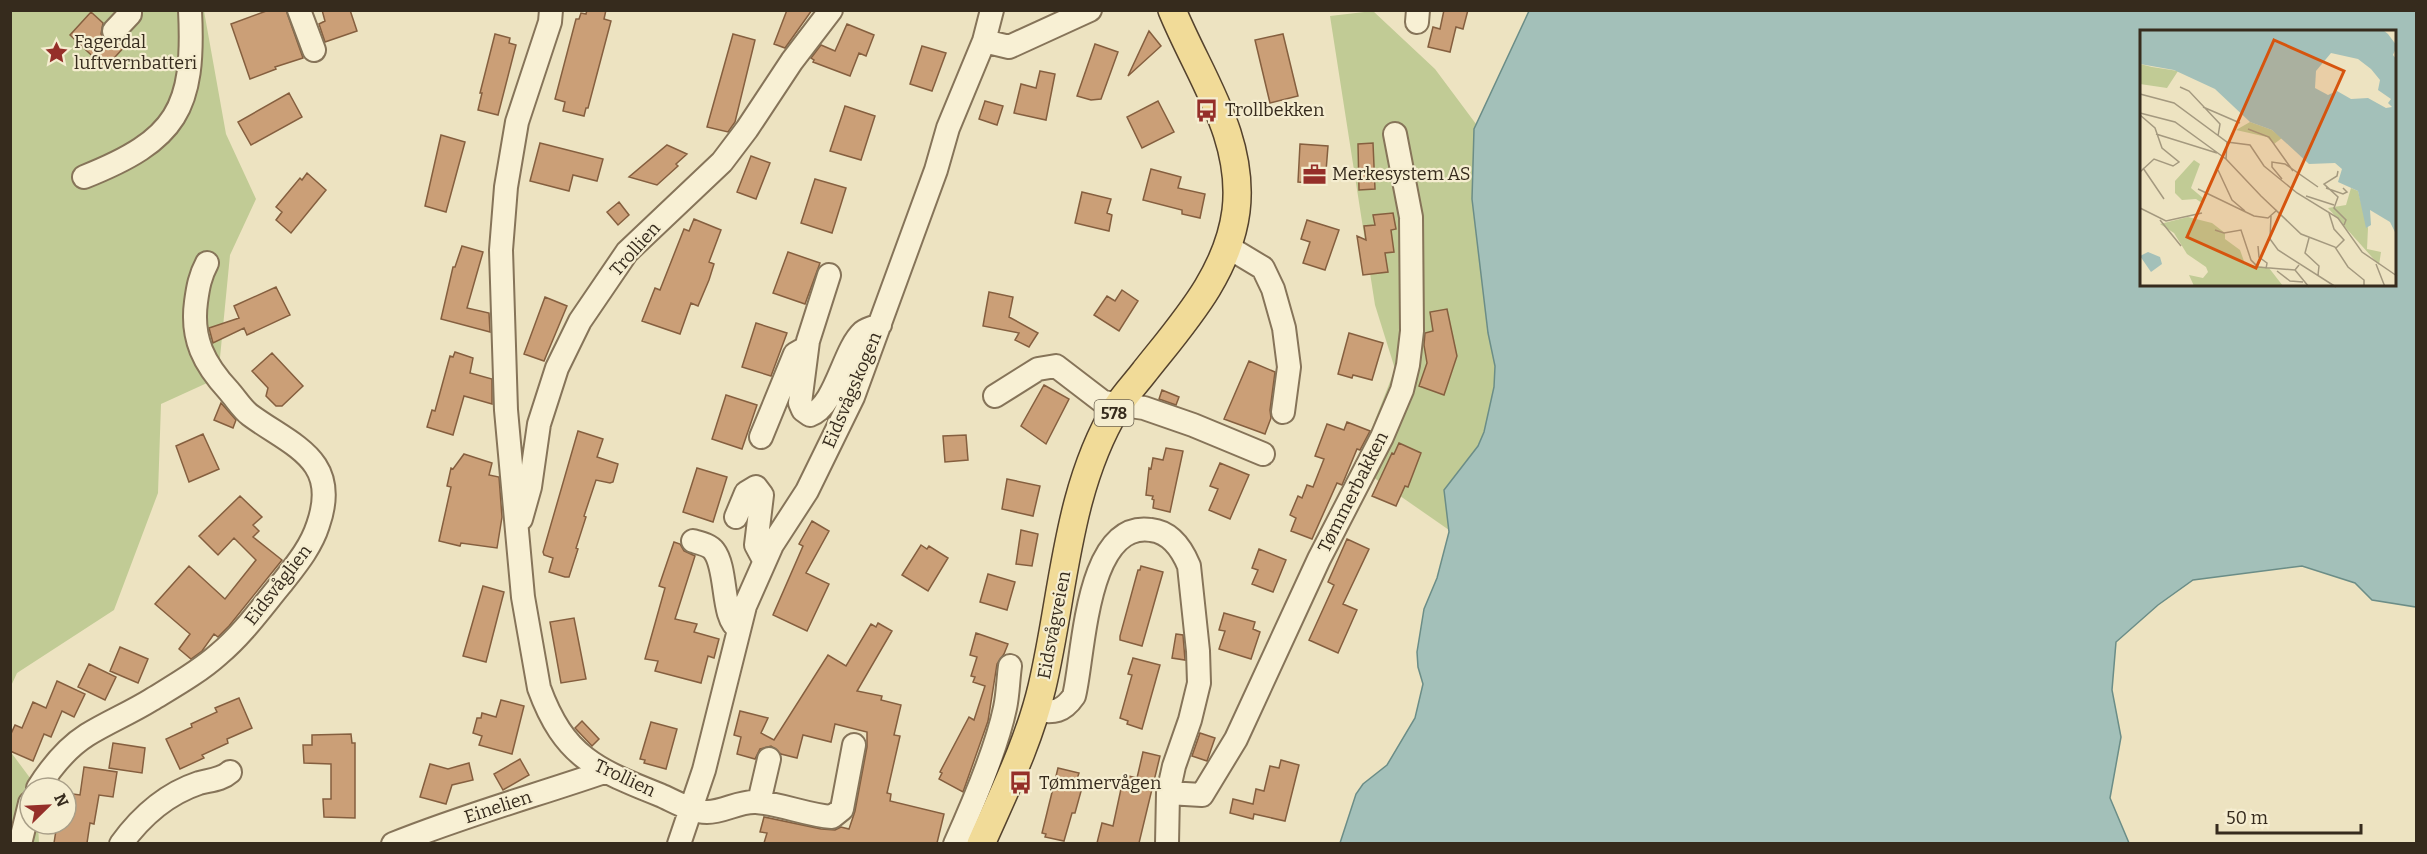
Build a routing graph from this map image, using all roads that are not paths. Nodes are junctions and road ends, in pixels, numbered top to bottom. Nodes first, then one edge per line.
1 (130, 10) edge
2 (190, 10) edge
3 (299, 10) edge
4 (551, 10) edge
5 (831, 10) edge
6 (992, 10) edge
7 (1090, 10) edge
8 (1172, 10) edge
9 (114, 32) dead end
10 (984, 40) junction
11 (314, 50) dead end
12 (1395, 134) dead end
13 (84, 177) dead end
14 (1227, 246) junction
15 (207, 263) dead end
16 (829, 275) dead end
17 (880, 324) junction
18 (807, 350) junction
19 (995, 396) dead end
20 (1119, 405) junction
21 (1283, 412) dead end
22 (761, 437) dead end
23 (1263, 454) dead end
24 (736, 517) dead end
25 (518, 530) junction
26 (693, 541) dead end
27 (764, 560) junction
28 (739, 629) junction
29 (1010, 666) dead end
30 (1036, 710) junction
31 (854, 745) dead end
32 (769, 759) dead end
33 (230, 772) dead end
34 (604, 772) junction
35 (47, 776) edge
36 (1168, 793) junction
37 (759, 802) junction
38 (692, 808) junction
39 (121, 843) edge
40 (393, 843) edge
41 (679, 843) edge
42 (955, 843) edge
43 (981, 843) edge
44 (1167, 843) edge

1 - 9 street
2 - 13 street
3 - 11 street
4 - 25 street, Trollien
5 - 25 street, Trollien
6 - 10 street, Eidsvågskogen
7 - 10 street
8 - 14 main road, Eidsvågveien / 578
10 - 17 street, Eidsvågskogen
12 - 36 street, Tømmerbakken
14 - 20 main road, Eidsvågveien / 578
14 - 21 street
15 - 35 street, Eidsvåglien
16 - 18 street
17 - 18 street
17 - 27 street, Eidsvågskogen
18 - 22 street
19 - 20 street
20 - 23 street
20 - 30 main road, Eidsvågveien / 578
24 - 27 street
25 - 34 street, Trollien
26 - 28 street
27 - 28 street, Eidsvågskogen
28 - 38 street, Eidsvågskogen
29 - 42 street
30 - 36 street
30 - 43 main road, Eidsvågveien / 578
31 - 37 street
32 - 37 street
33 - 39 street
34 - 38 street, Trollien
34 - 40 street, Einelien
36 - 44 street
37 - 38 street
38 - 41 street, Eidsvågskogen

